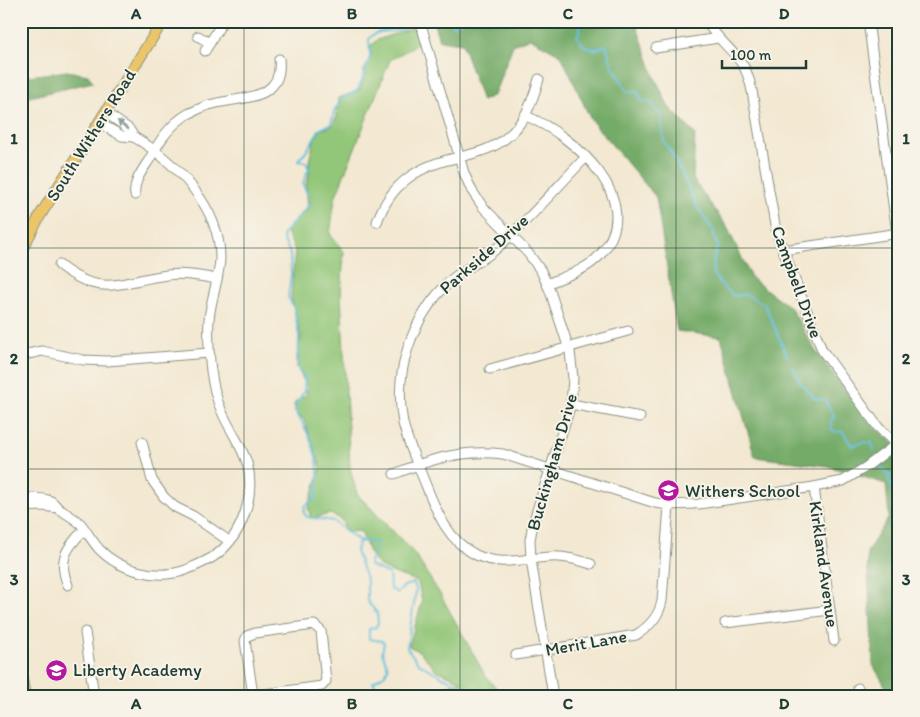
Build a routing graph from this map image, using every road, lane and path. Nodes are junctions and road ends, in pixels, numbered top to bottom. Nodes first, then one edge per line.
1 (163, 21) edge
2 (223, 21) edge
3 (420, 21) edge
4 (706, 21) edge
5 (868, 21) edge
6 (198, 36) dead end
7 (718, 38) junction
8 (656, 48) dead end
9 (279, 60) dead end
10 (539, 79) dead end
11 (106, 113) junction
12 (526, 116) junction
13 (99, 123) junction
14 (134, 137) junction
15 (154, 150) junction
16 (459, 157) junction
17 (586, 157) junction
18 (134, 195) dead end
19 (377, 222) dead end
20 (898, 233) edge
21 (510, 234) junction
22 (783, 250) junction
23 (21, 251) edge
24 (59, 265) dead end
25 (217, 279) junction
26 (547, 284) junction
27 (628, 332) dead end
28 (569, 347) junction
29 (209, 353) junction
30 (28, 354) dead end
31 (490, 369) dead end
32 (571, 404) junction
33 (640, 417) dead end
34 (142, 442) dead end
35 (897, 446) edge
36 (417, 464) junction
37 (551, 469) junction
38 (394, 474) dead end
39 (814, 487) junction
40 (21, 498) edge
41 (670, 505) junction
42 (21, 507) edge
43 (59, 508) junction
44 (84, 530) junction
45 (229, 541) junction
46 (531, 560) junction
47 (591, 564) dead end
48 (68, 585) dead end
49 (830, 610) junction
50 (725, 623) dead end
51 (85, 632) dead end
52 (834, 640) dead end
53 (546, 650) junction
54 (516, 655) dead end
55 (21, 674) edge
56 (24, 696) edge
57 (94, 696) edge
58 (251, 696) edge
59 (553, 696) edge

1 - 11 main road, South Withers Road
2 - 6 street
3 - 16 street, Buckingham Drive
4 - 7 street, Campbell Drive
5 - 20 street
7 - 8 street
7 - 22 street, Campbell Drive
9 - 15 street
10 - 12 street
11 - 13 main road, South Withers Road
14 -> 11 street
12 - 16 street
12 - 17 street
13 - 14 street
13 - 23 main road, South Withers Road
14 - 15 street
15 - 18 street
15 - 25 street
16 - 19 street
16 - 21 street, Buckingham Drive
17 - 21 street, Parkside Drive
17 - 26 street
20 - 22 street
21 - 26 street, Buckingham Drive
21 - 36 street, Parkside Drive
22 - 35 street, Campbell Drive
24 - 25 street
25 - 29 street
26 - 28 street, Buckingham Drive
27 - 28 street
28 - 31 street
28 - 32 street, Buckingham Drive
29 - 30 street
29 - 45 street
32 - 33 street
32 - 37 street, Buckingham Drive
34 - 45 street
35 - 39 street
36 - 37 street
36 - 38 street
36 - 46 street, Parkside Drive
37 - 41 street
37 - 46 street, Buckingham Drive
39 - 41 street
39 - 49 street, Kirkland Avenue
40 - 43 street
41 - 53 street, Merit Lane
42 - 43 street
43 - 44 street
44 - 45 street
44 - 48 street
46 - 47 street, Parkside Drive
46 - 53 street, Buckingham Drive
49 - 50 street
49 - 52 street, Kirkland Avenue
51 - 57 street
53 - 54 street, Merit Lane
53 - 59 street, Buckingham Drive
55 - 56 main road
58 - 58 street

